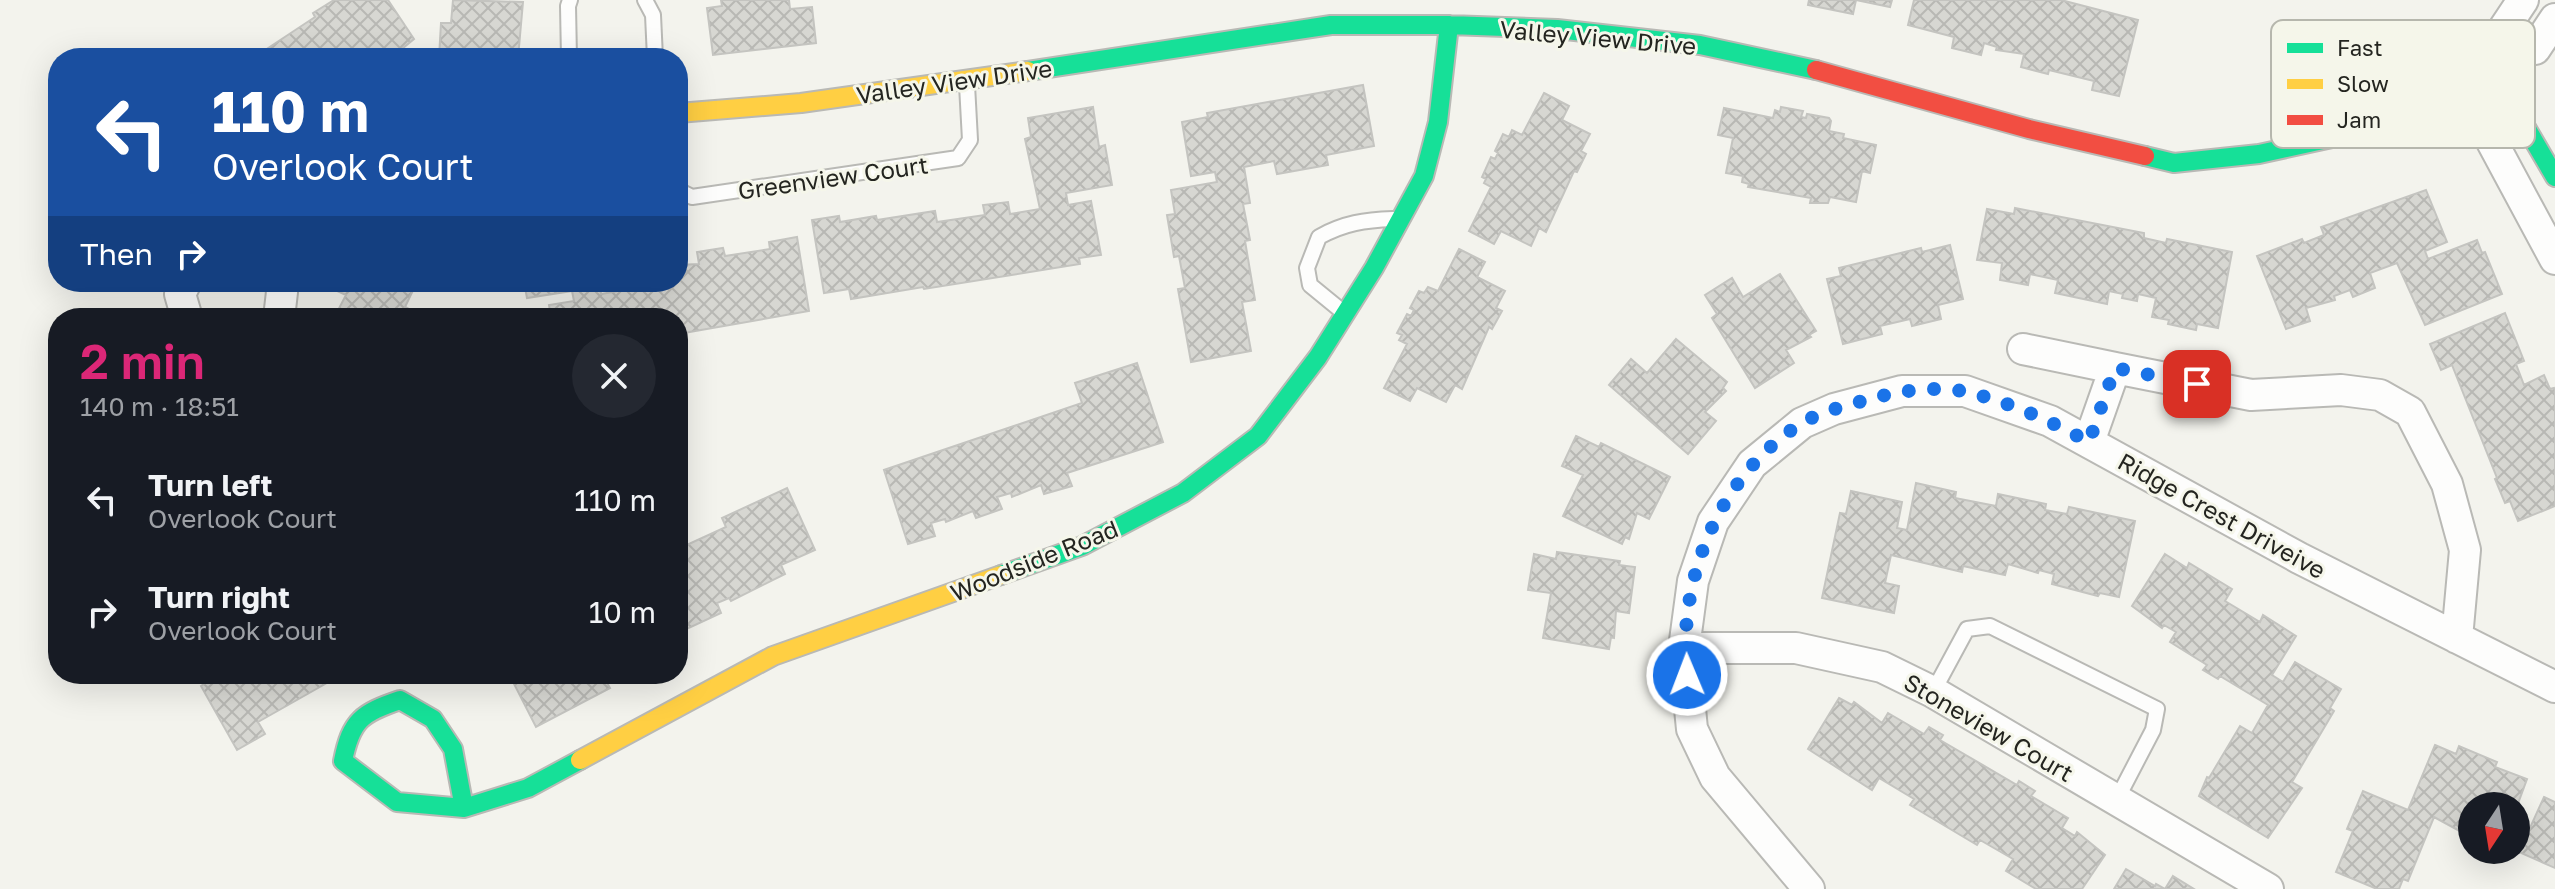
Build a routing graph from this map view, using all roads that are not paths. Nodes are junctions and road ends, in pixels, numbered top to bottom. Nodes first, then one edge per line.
1 (570, 0) edge
2 (645, 0) edge
3 (2523, 0) edge
4 (2555, 19) edge
5 (2510, 20) edge
6 (1449, 25) junction
7 (569, 48) edge
8 (655, 48) edge
9 (2535, 49) edge
10 (966, 81) junction
11 (688, 112) edge
12 (2535, 143) edge
13 (2286, 148) edge
14 (2495, 148) edge
15 (2555, 177) edge
16 (688, 195) edge
17 (1399, 219) junction
18 (2555, 259) edge
19 (1346, 315) junction
20 (2023, 349) dead end
21 (2115, 368) junction
22 (2089, 442) junction
23 (2457, 638) junction
24 (1684, 648) junction
25 (2555, 687) edge
26 (1933, 692) junction
27 (2116, 801) junction
28 (464, 808) junction
29 (1809, 889) edge
30 (2268, 889) edge

1 - 7 lane
2 - 8 lane
3 - 5 street, Valley View Drive
4 - 9 street
6 - 10 street, Valley View Drive
6 - 13 street, Valley View Drive
6 - 17 street, Woodside Road
10 - 11 street, Valley View Drive
10 - 16 lane, Greenview Court
12 - 15 street
14 - 18 street
17 - 19 street, Woodside Road
17 - 19 lane
19 - 28 street, Woodside Road
20 - 21 street
21 - 22 street
21 - 23 street
22 - 23 street, Ridge Crest Driveive
22 - 24 street, Ridge Crest Driveive
23 - 25 street, Ridge Crest Driveive
24 - 26 street, Stoneview Court
24 - 29 street, Ridge Crest Driveive
26 - 27 street, Stoneview Court
26 - 27 lane
27 - 30 street, Stoneview Court
28 - 28 street, Woodside Road

